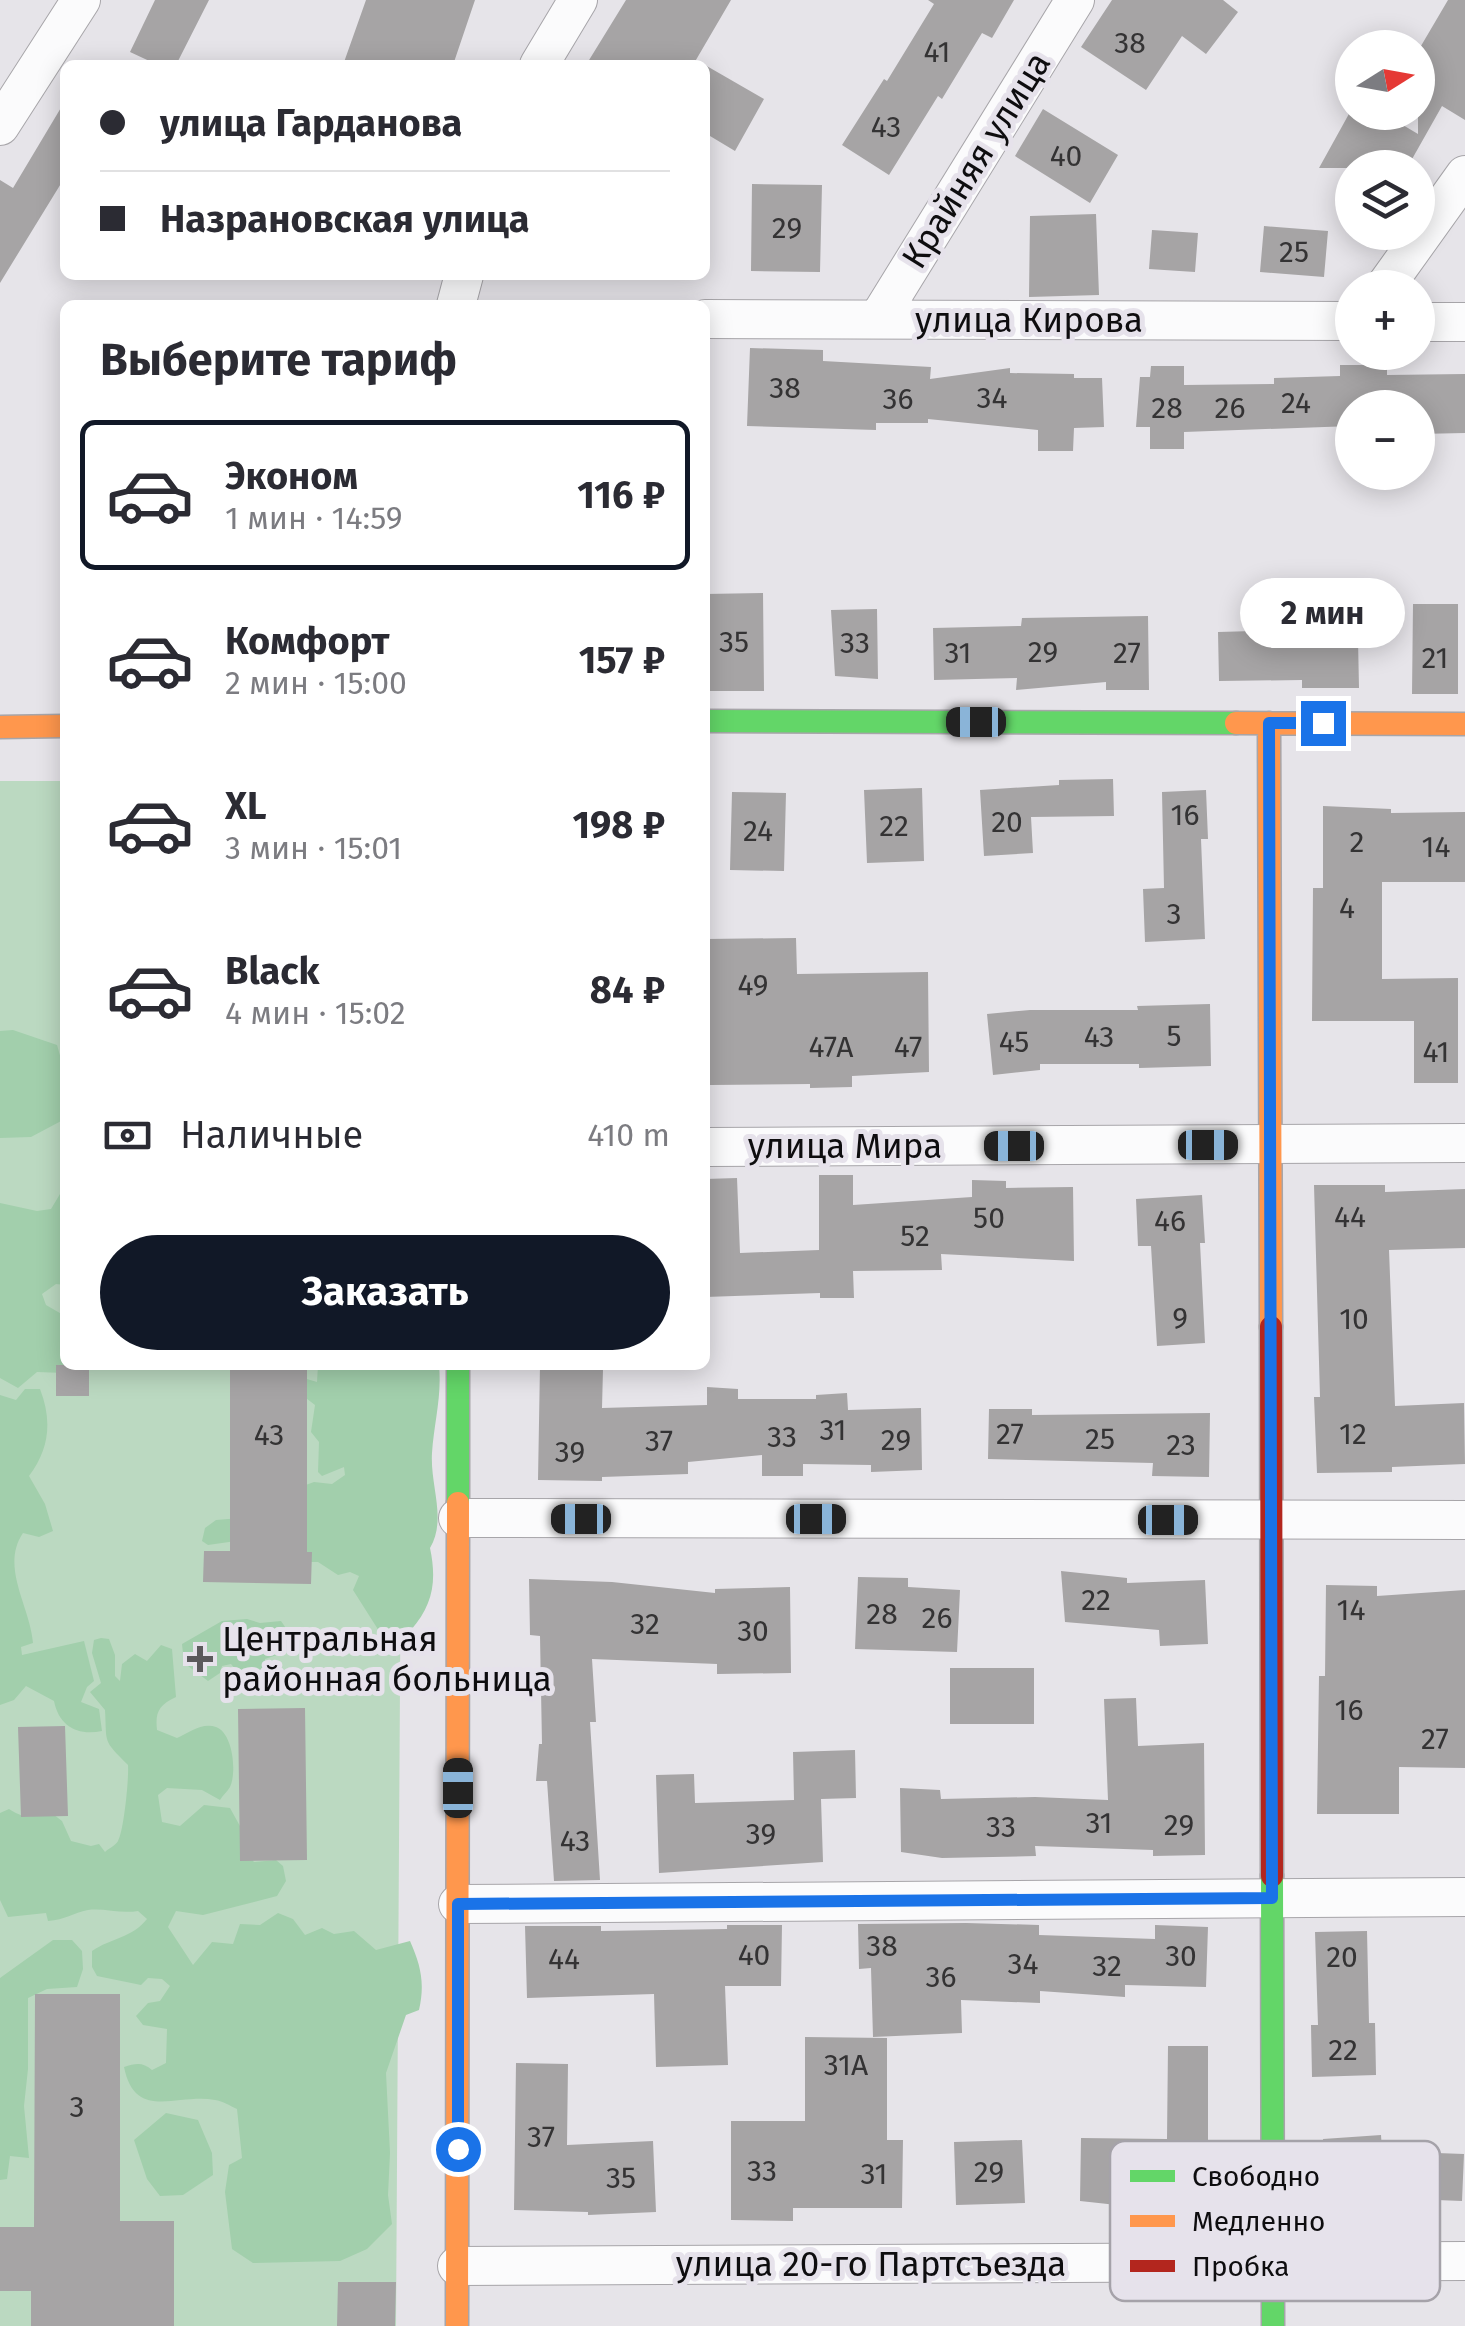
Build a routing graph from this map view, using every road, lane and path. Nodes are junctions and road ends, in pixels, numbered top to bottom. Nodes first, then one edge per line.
1 (81, 0) edge
2 (578, 0) edge
3 (1074, 0) edge
4 (542, 60) edge
5 (0, 126) edge
6 (1465, 176) edge
7 (1397, 270) edge
8 (710, 319) edge
9 (878, 319) junction
10 (1335, 322) edge
11 (1435, 322) edge
12 (1465, 322) edge
13 (710, 721) edge
14 (1269, 723) junction
15 (1465, 724) edge
16 (0, 726) edge
17 (60, 726) edge
18 (1465, 1143) edge
19 (1269, 1145) junction
20 (710, 1147) edge
21 (458, 1370) edge
22 (458, 1518) junction
23 (1465, 1520) edge
24 (1270, 1521) junction
25 (1465, 1897) edge
26 (1272, 1898) junction
27 (458, 1904) junction
28 (1273, 2141) edge
29 (1440, 2261) edge
30 (1465, 2261) edge
31 (1110, 2263) edge
32 (457, 2266) junction
33 (1274, 2301) edge
34 (457, 2326) edge
35 (1274, 2326) edge

1 - 5 street
2 - 4 street
3 - 9 street, Крайняя улица
6 - 7 street
8 - 9 street, улица Кирова
9 - 10 street, улица Кирова
11 - 12 street
13 - 14 street
14 - 15 street
14 - 19 street
16 - 17 street
18 - 19 street, улица Мира
19 - 20 street, улица Мира
19 - 24 street
21 - 22 street
22 - 24 street
22 - 27 street
23 - 24 street
24 - 26 street
25 - 26 street
26 - 27 street
26 - 28 street
27 - 32 street
29 - 30 street, улица 20-го Партсъезда
31 - 32 street, улица 20-го Партсъезда
32 - 34 street
33 - 35 street

